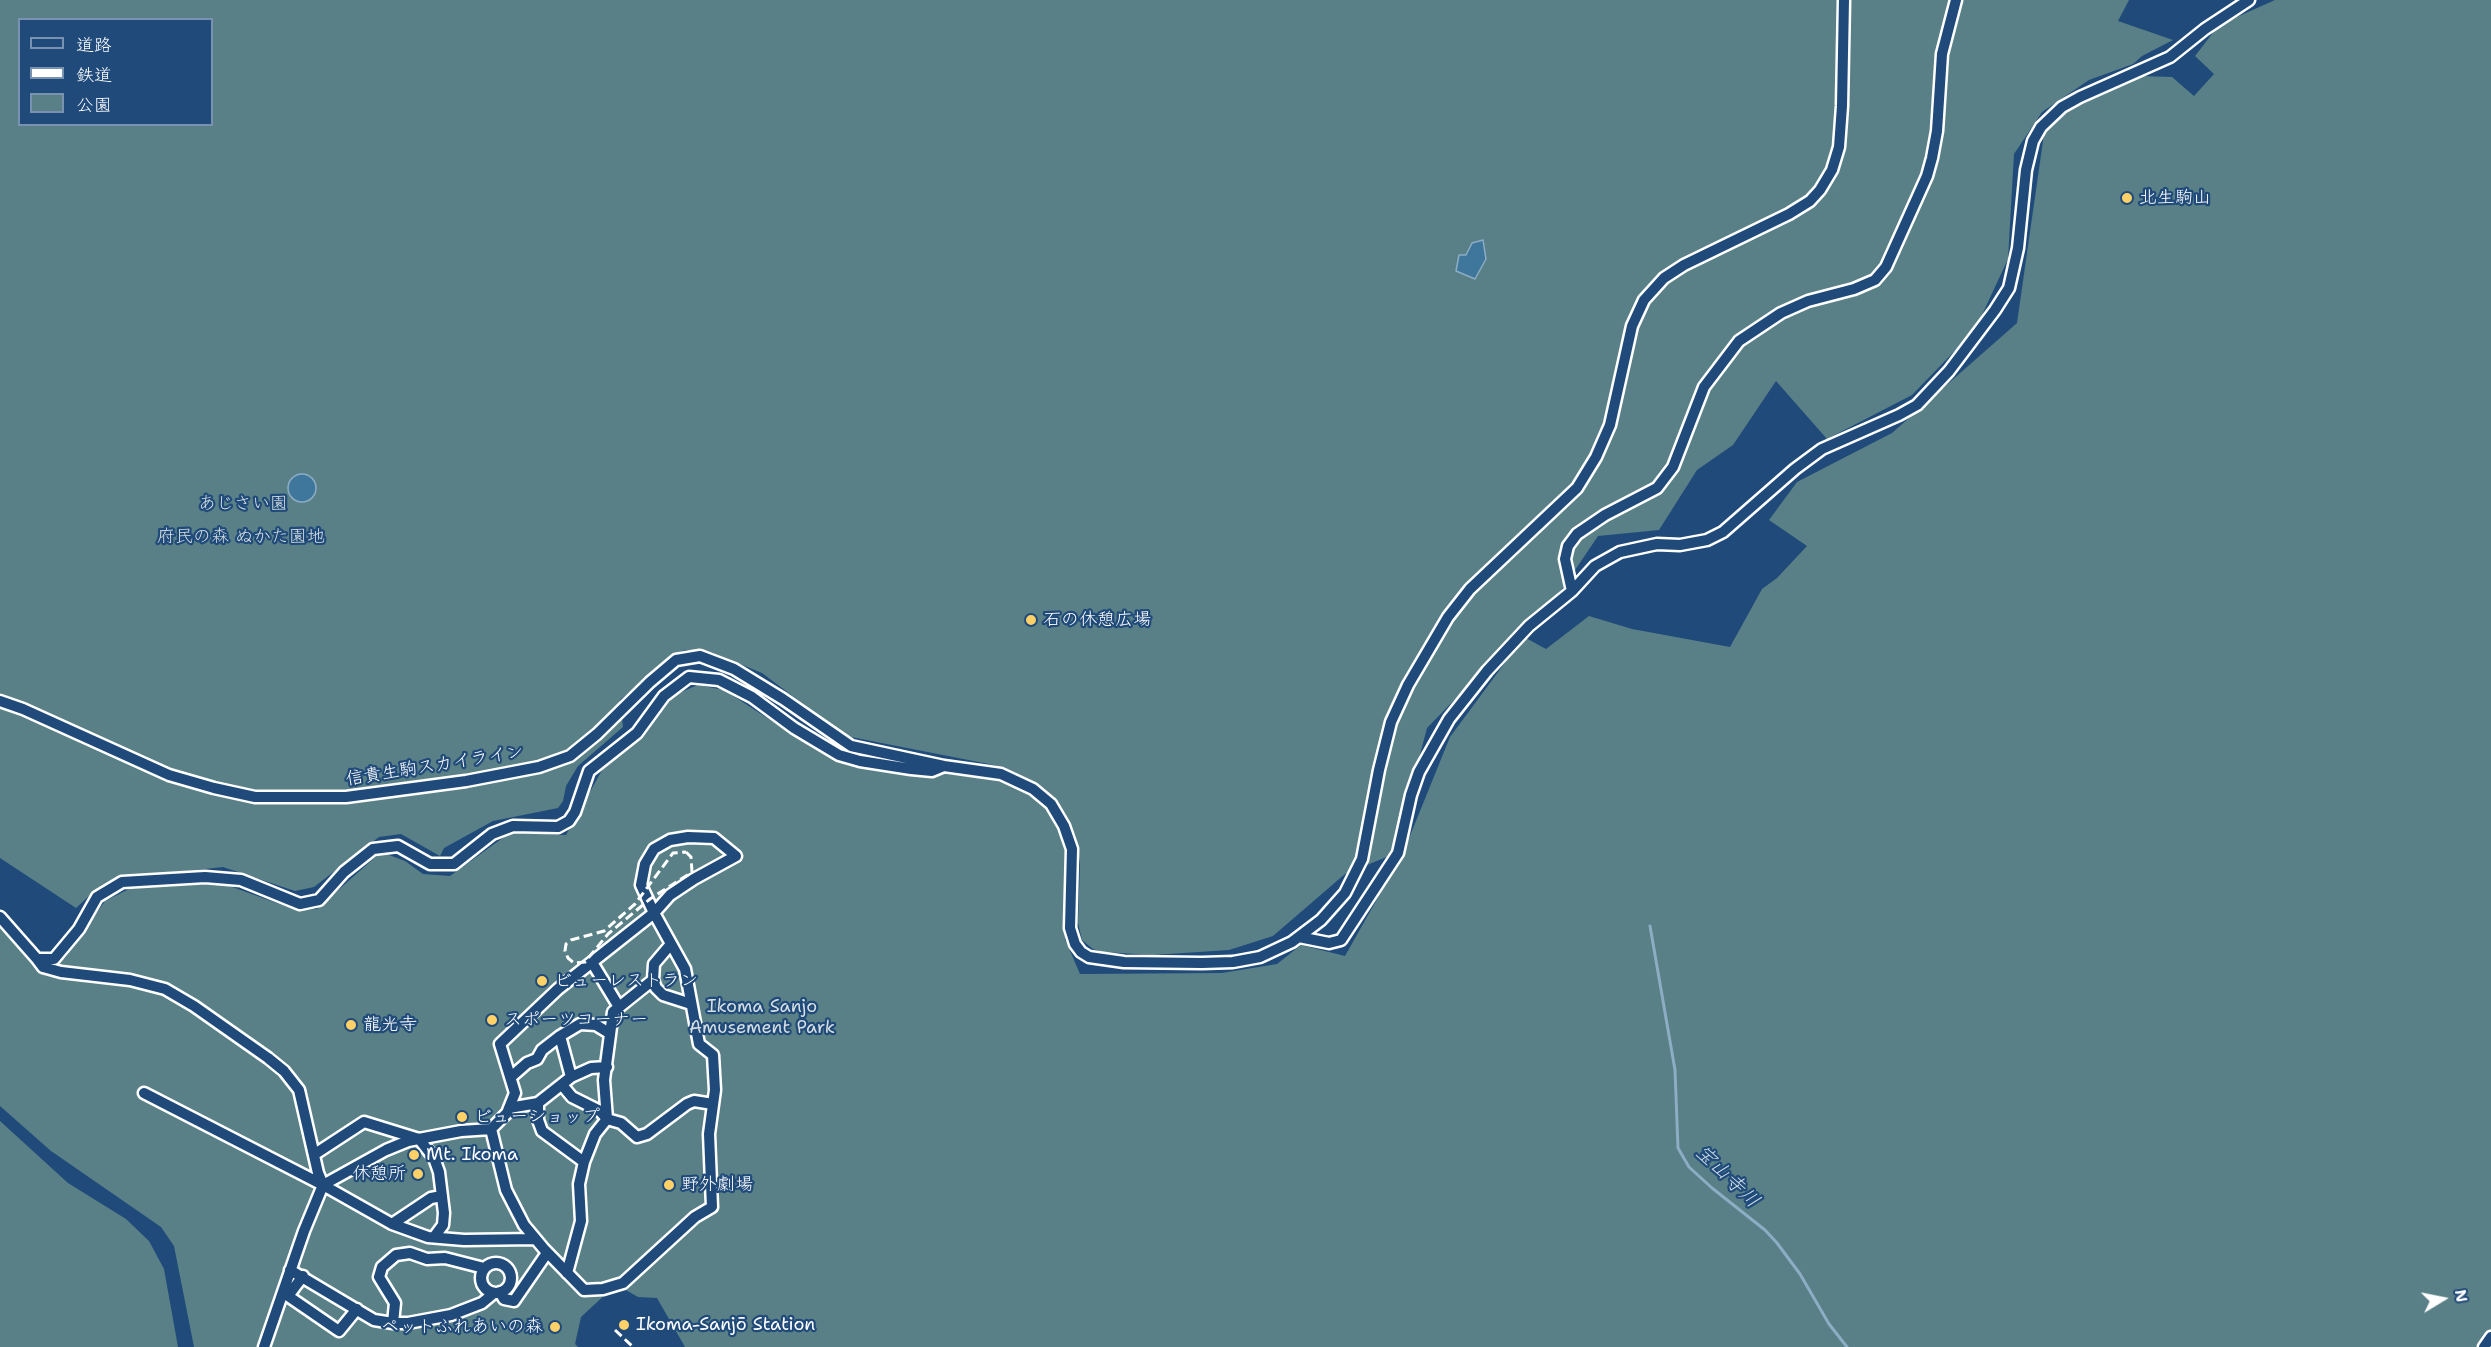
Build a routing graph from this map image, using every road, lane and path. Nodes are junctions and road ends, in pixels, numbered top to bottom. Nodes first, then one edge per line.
1 (1844, 0) edge
2 (1956, 0) edge
3 (2249, 0) edge
4 (1572, 591) junction
5 (0, 701) edge
6 (944, 766) junction
7 (654, 913) junction
8 (0, 917) edge
9 (1299, 937) junction
10 (671, 944) junction
11 (37, 959) junction
12 (593, 964) junction
13 (653, 980) junction
14 (691, 1004) junction
15 (619, 1007) junction
16 (609, 1033) junction
17 (560, 1036) junction
18 (607, 1067) junction
19 (511, 1077) junction
20 (571, 1077) junction
21 (562, 1085) junction
22 (144, 1093) dead end
23 (538, 1102) junction
24 (713, 1104) junction
25 (509, 1108) junction
26 (607, 1119) junction
27 (491, 1129) junction
28 (420, 1139) junction
29 (315, 1154) junction
30 (584, 1162) junction
31 (323, 1185) junction
32 (442, 1196) junction
33 (392, 1224) junction
34 (434, 1237) junction
35 (535, 1239) junction
36 (547, 1253) junction
37 (484, 1268) junction
38 (290, 1270) junction
39 (567, 1273) junction
40 (303, 1276) junction
41 (497, 1293) junction
42 (357, 1309) junction
43 (393, 1323) junction
44 (2491, 1337) edge
45 (264, 1347) edge
46 (2484, 1347) edge

1 - 9 street, 信貴生駒スカイライン
2 - 4 street
3 - 4 street
4 - 9 street
5 - 6 street, 信貴生駒スカイライン
6 - 9 street, 信貴生駒スカイライン
6 - 11 street
7 - 7 street
7 - 10 street
7 - 12 street
8 - 11 street
10 - 13 street
10 - 14 street
11 - 29 street
12 - 15 street
12 - 19 street
13 - 14 street
13 - 15 street
14 - 24 street
15 - 16 street
16 - 17 street
16 - 18 street
17 - 19 street
17 - 20 street
18 - 20 street
18 - 26 street
19 - 25 street
20 - 21 street
21 - 23 street
21 - 26 street
22 - 31 street
23 - 25 street
23 - 30 street
24 - 26 street
24 - 39 street
25 - 27 street
26 - 30 street
27 - 28 street
27 - 35 street
28 - 29 street
28 - 31 street
28 - 32 street
29 - 31 street
30 - 39 street
31 - 33 street
31 - 38 street
32 - 33 street
32 - 34 street
33 - 34 street
34 - 35 street
35 - 36 street
36 - 39 street
36 - 41 street
37 - 41 street
37 - 41 street
37 - 43 street
38 - 40 street
38 - 45 street
40 - 42 street
40 - 42 street
41 - 43 street
42 - 43 street
44 - 46 street

